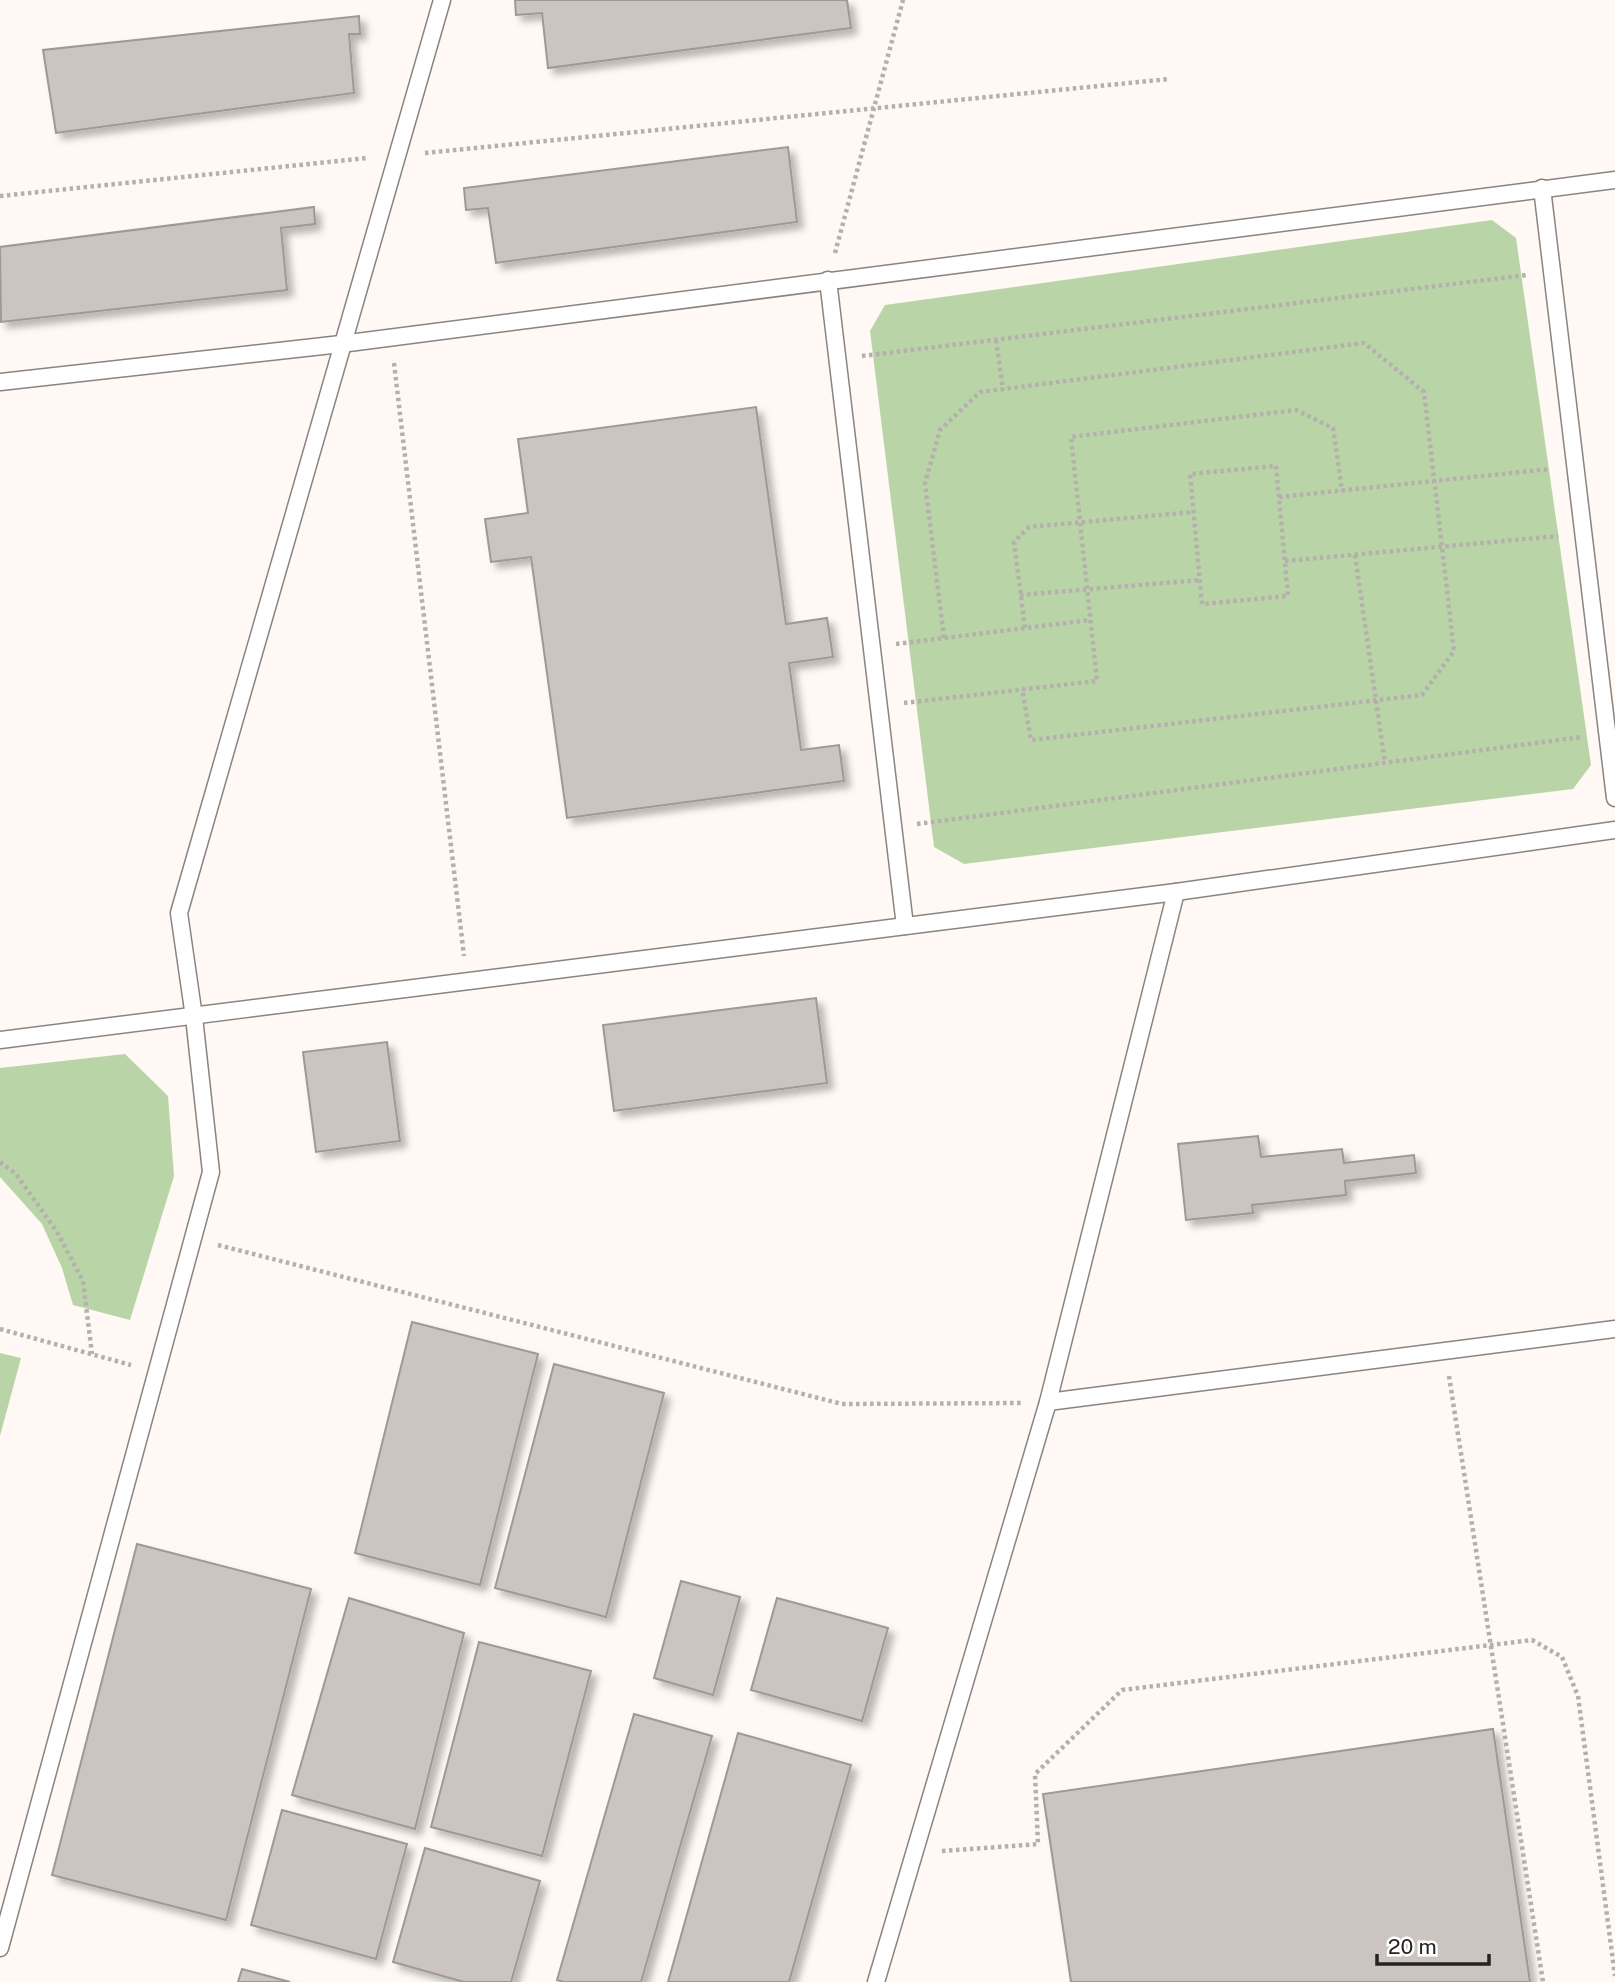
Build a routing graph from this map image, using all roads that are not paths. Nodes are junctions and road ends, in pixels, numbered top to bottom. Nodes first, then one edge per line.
1 (442, 0) edge
2 (1615, 180) edge
3 (1542, 188) junction
4 (828, 280) junction
5 (341, 344) junction
6 (0, 382) edge
7 (1615, 798) edge
8 (1615, 830) edge
9 (1175, 892) junction
10 (905, 926) junction
11 (194, 1017) junction
12 (0, 1040) edge
13 (1615, 1329) edge
14 (1048, 1402) junction
15 (0, 1948) edge
16 (876, 1982) edge

1 - 5 lane
2 - 3 lane
3 - 4 lane
3 - 7 lane
4 - 5 lane
4 - 10 lane
5 - 6 lane
5 - 11 lane
8 - 9 lane
9 - 10 lane
9 - 14 lane
10 - 11 lane
11 - 12 lane
11 - 15 lane
13 - 14 lane
14 - 16 lane

